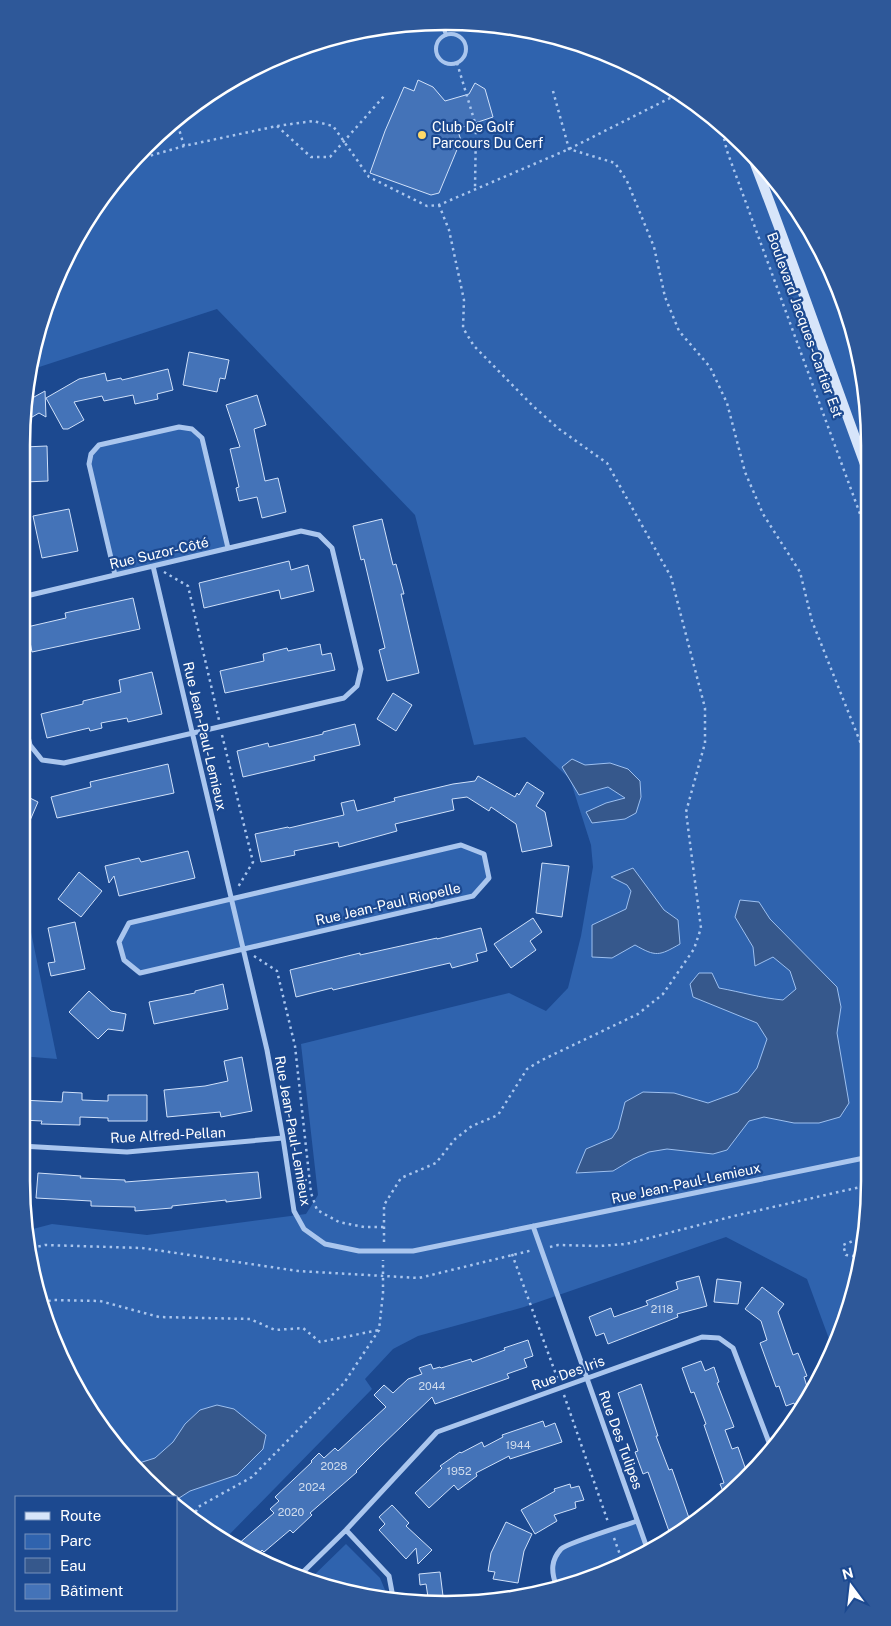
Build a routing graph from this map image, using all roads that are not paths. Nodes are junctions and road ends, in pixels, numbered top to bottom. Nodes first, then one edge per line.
1 (444, 30) edge
2 (446, 35) junction
3 (758, 172) edge
4 (767, 183) edge
5 (777, 222) junction
6 (861, 453) edge
7 (228, 548) junction
8 (153, 566) junction
9 (115, 575) junction
10 (30, 595) edge
11 (192, 733) junction
12 (30, 746) edge
13 (232, 899) junction
14 (243, 950) junction
15 (283, 1138) junction
16 (30, 1146) edge
17 (861, 1158) edge
18 (533, 1226) junction
19 (587, 1378) junction
20 (768, 1441) edge
21 (637, 1521) junction
22 (346, 1530) junction
23 (646, 1544) edge
24 (304, 1571) edge
25 (555, 1581) edge
26 (392, 1592) edge

1 - 2 lane
2 - 2 lane
3 - 5 main road, Boulevard Jacques-Cartier Est
4 - 5 main road, Boulevard Jacques-Cartier Est
5 - 6 main road, Boulevard Jacques-Cartier Est
7 - 8 street, Rue Suzor-Côté
7 - 9 street
7 - 11 street, Rue Suzor-Côté
8 - 9 street, Rue Suzor-Côté
8 - 11 street, Rue Jean-Paul-Lemieux
9 - 10 street, Rue Suzor-Côté
11 - 12 street
11 - 13 street, Rue Jean-Paul-Lemieux
13 - 14 street, Rue Jean-Paul-Lemieux
13 - 14 street, Rue Jean-Paul Riopelle
13 - 14 street, Rue Jean-Paul Riopelle
14 - 15 street, Rue Jean-Paul-Lemieux
15 - 16 street, Rue Alfred-Pellan
15 - 18 street, Rue Jean-Paul-Lemieux
17 - 18 street, Rue Jean-Paul-Lemieux
18 - 19 street, Rue Des Tulipes
19 - 20 street, Rue Des Iris
19 - 21 street, Rue Des Tulipes
19 - 22 street, Rue Des Iris
21 - 23 street, Rue Des Tulipes
21 - 25 street
22 - 24 street, Rue Des Iris
22 - 26 street

